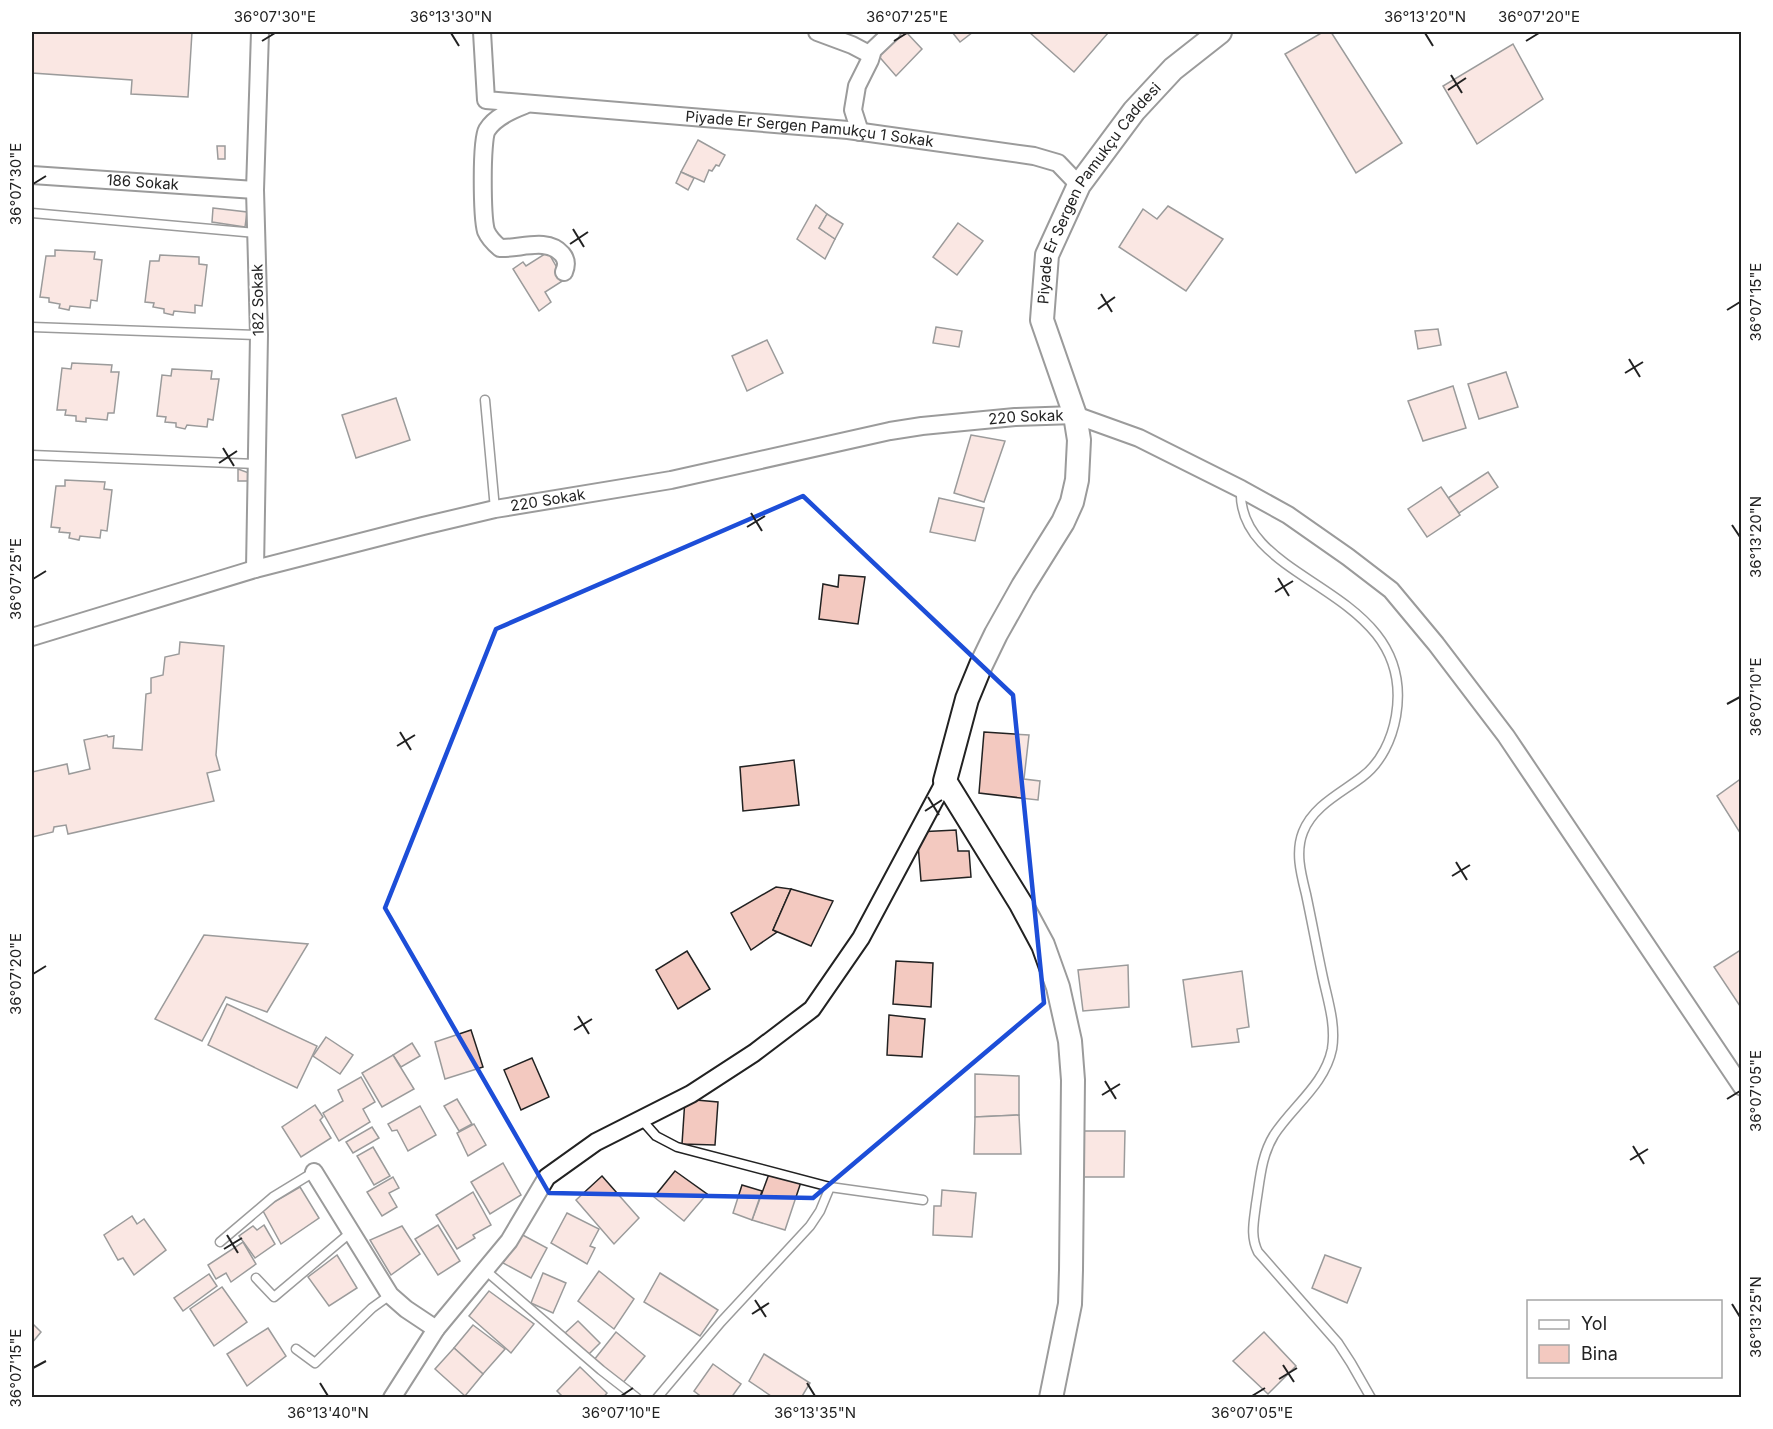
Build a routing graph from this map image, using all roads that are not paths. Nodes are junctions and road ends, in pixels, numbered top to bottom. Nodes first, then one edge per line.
1 (260, 32) edge
2 (482, 32) edge
3 (817, 32) edge
4 (892, 32) edge
5 (1220, 32) edge
6 (871, 55) junction
7 (529, 103) junction
8 (860, 132) junction
9 (32, 175) edge
10 (1078, 185) junction
11 (255, 190) junction
12 (32, 213) edge
13 (256, 233) junction
14 (564, 272) dead end
15 (32, 327) edge
16 (259, 335) junction
17 (485, 400) dead end
18 (1075, 415) junction
19 (32, 455) edge
20 (257, 464) junction
21 (1241, 489) junction
22 (495, 509) junction
23 (255, 569) junction
24 (32, 637) edge
25 (945, 781) junction
26 (1742, 1087) edge
27 (641, 1119) junction
28 (314, 1172) joint
29 (831, 1186) junction
30 (923, 1200) dead end
31 (350, 1233) junction
32 (220, 1242) dead end
33 (485, 1270) junction
34 (256, 1278) dead end
35 (390, 1295) junction
36 (436, 1329) junction
37 (296, 1349) dead end
38 (392, 1398) edge
39 (637, 1398) edge
40 (657, 1398) edge
41 (1051, 1398) edge
42 (1371, 1398) edge

1 - 11 street, 182 Sokak
2 - 7 street, Piyade Er Sergen Pamukçu 1 Sokak
3 - 6 street
4 - 6 street
5 - 10 street, Piyade Er Sergen Pamukçu Caddesi
6 - 8 street
7 - 8 street, Piyade Er Sergen Pamukçu 1 Sokak
7 - 14 street
8 - 10 street, Piyade Er Sergen Pamukçu 1 Sokak
9 - 11 street, 186 Sokak
10 - 18 street, Piyade Er Sergen Pamukçu Caddesi
11 - 13 street, 182 Sokak
12 - 13 lane
13 - 16 street, 182 Sokak
15 - 16 lane
16 - 20 street, 182 Sokak
17 - 22 lane
18 - 21 street
18 - 22 street, 220 Sokak
18 - 25 street, Piyade Er Sergen Pamukçu Caddesi
19 - 20 lane
20 - 23 street, 182 Sokak
21 - 26 street
21 - 42 lane
22 - 23 street, 220 Sokak
23 - 24 street, 220 Sokak
25 - 27 street
25 - 41 street
27 - 29 lane
27 - 33 street
28 - 31 street
28 - 32 lane
29 - 30 lane
29 - 40 lane
31 - 34 lane
31 - 35 street
33 - 36 street
33 - 39 lane
35 - 36 street
35 - 37 lane
36 - 38 street

